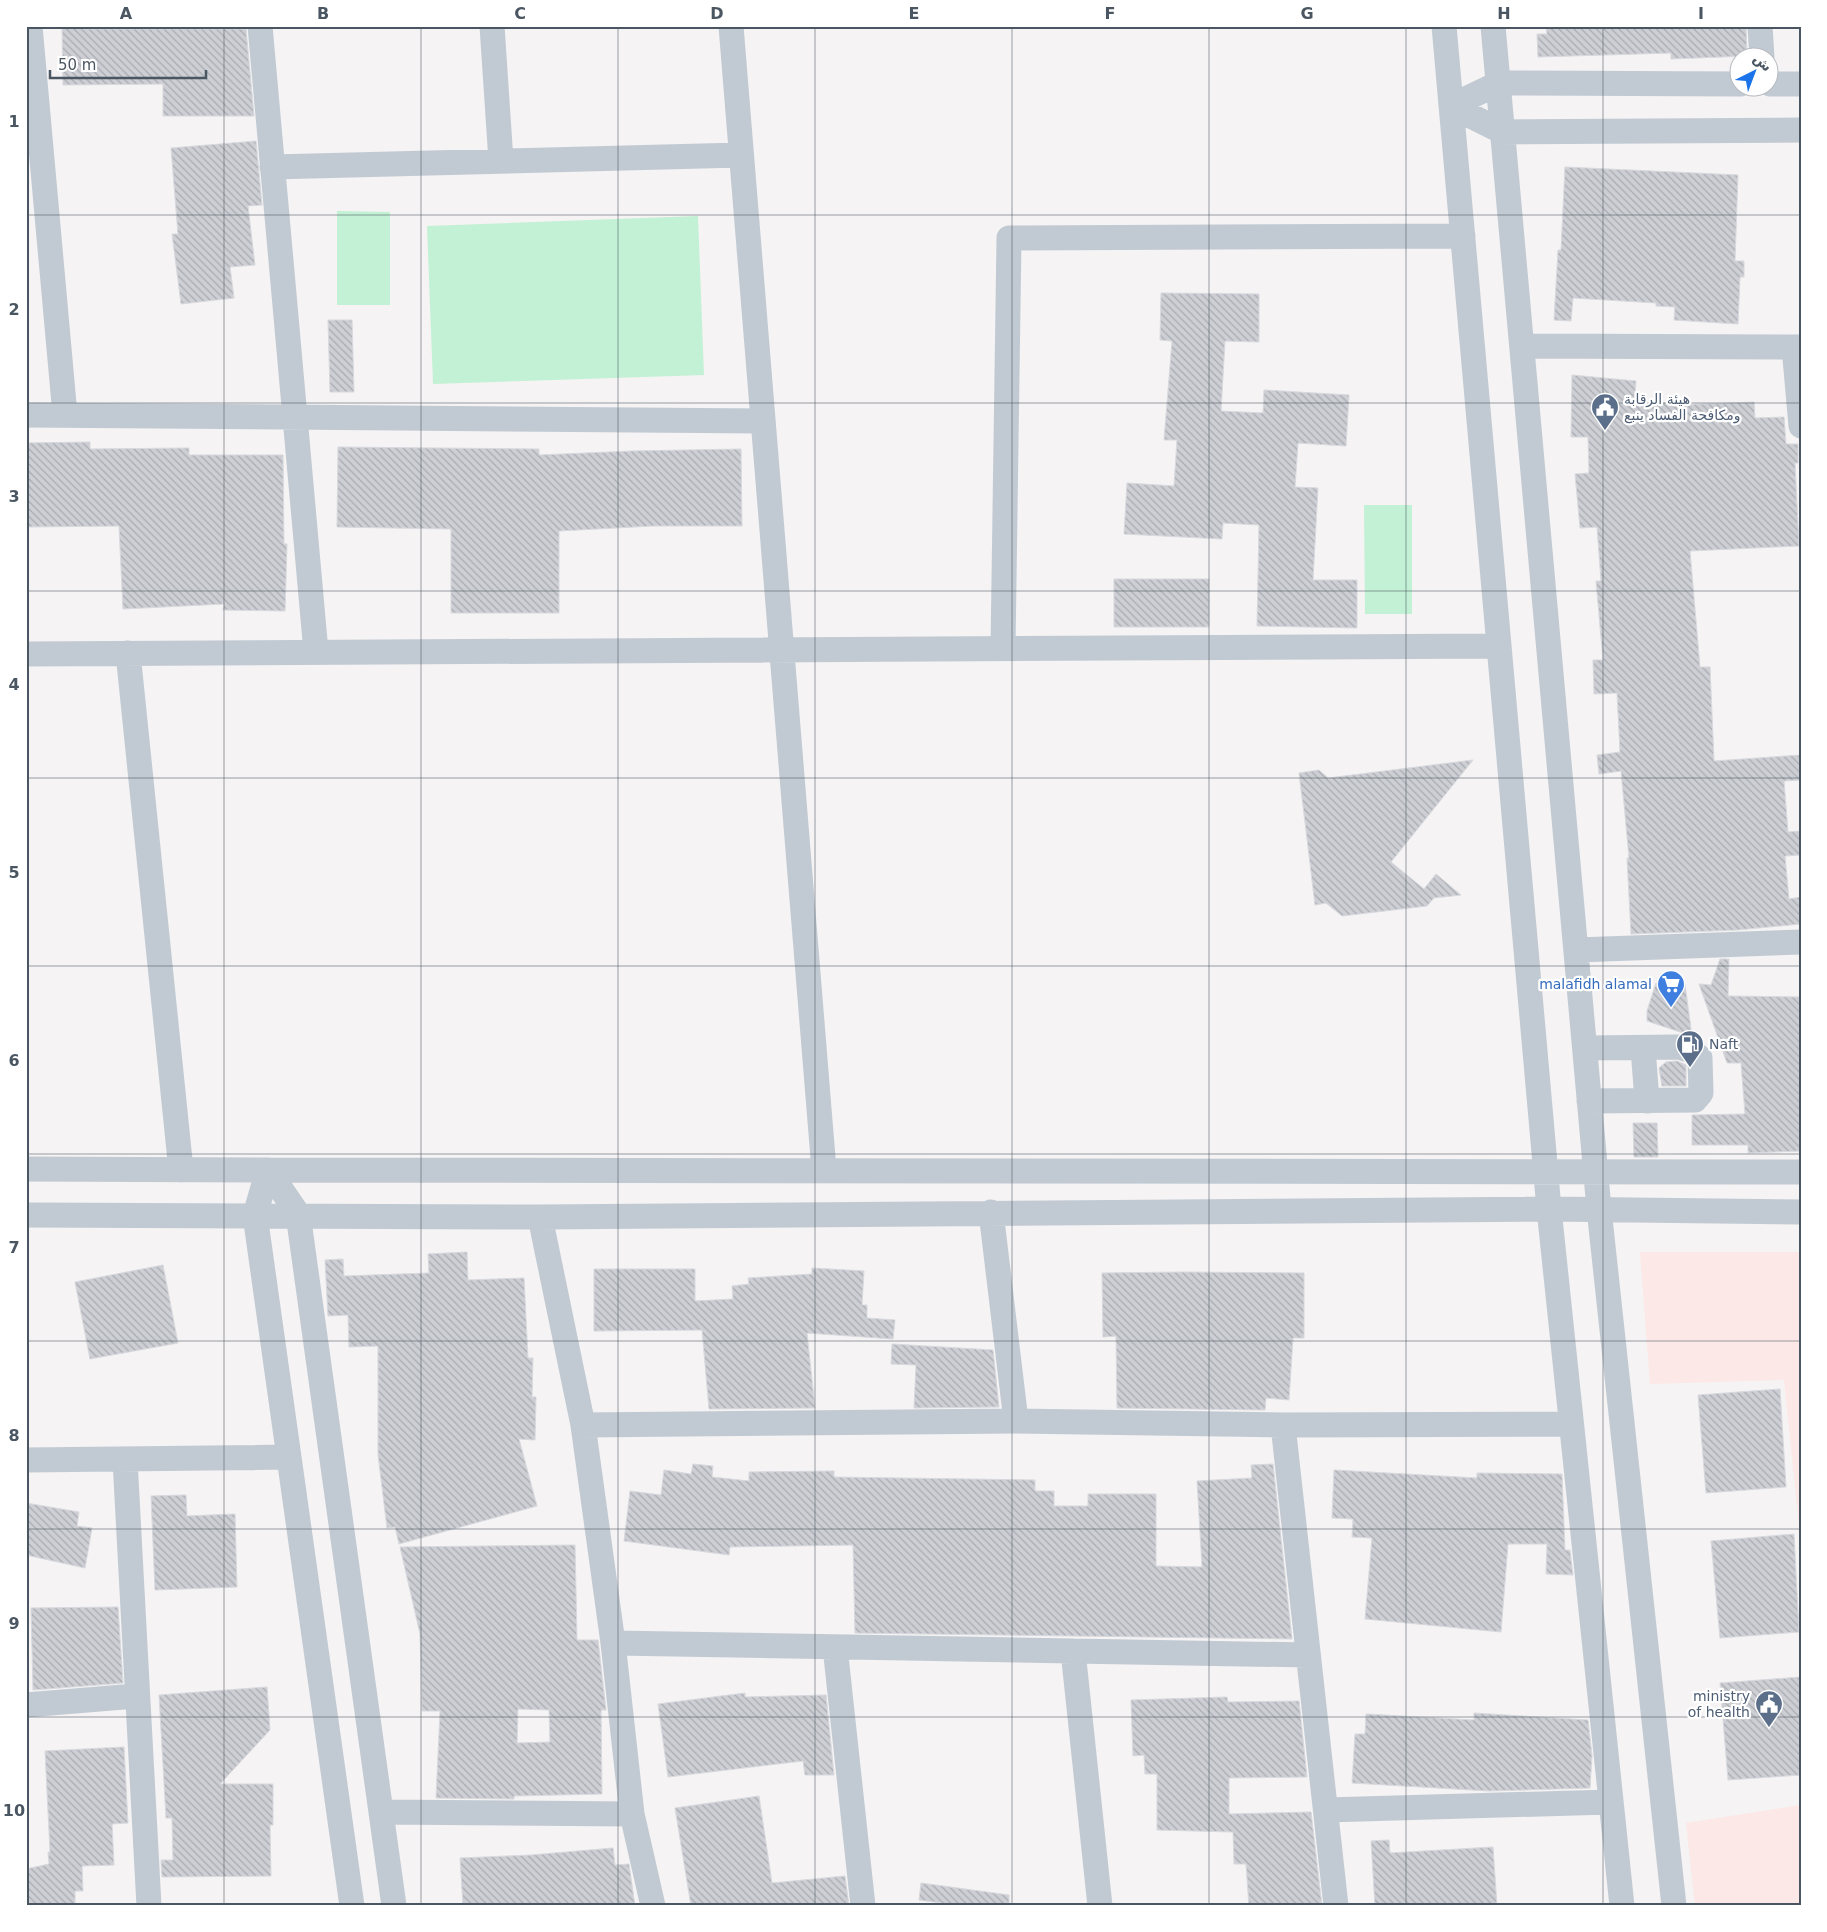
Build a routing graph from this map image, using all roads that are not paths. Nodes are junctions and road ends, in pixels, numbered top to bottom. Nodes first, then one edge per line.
1 (30, 26) edge
2 (260, 26) edge
3 (492, 26) edge
4 (731, 26) edge
5 (1444, 26) edge
6 (1494, 26) edge
7 (1760, 26) edge
8 (1761, 48) edge
9 (1498, 83) junction
10 (1730, 84) edge
11 (1780, 84) edge
12 (1801, 84) edge
13 (1451, 106) junction
14 (1801, 130) edge
15 (1503, 132) junction
16 (741, 155) junction
17 (501, 161) junction
18 (272, 167) junction
19 (1463, 236) junction
20 (1522, 346) junction
21 (1797, 347) edge
22 (26, 415) edge
23 (65, 415) junction
24 (295, 417) junction
25 (763, 421) junction
26 (1801, 426) edge
27 (1499, 646) junction
28 (1003, 648) junction
29 (781, 650) junction
30 (316, 652) junction
31 (26, 654) edge
32 (128, 654) junction
33 (1801, 942) edge
34 (1576, 950) junction
35 (1584, 1048) junction
36 (1643, 1048) junction
37 (1589, 1101) junction
38 (1647, 1101) junction
39 (26, 1169) edge
40 (181, 1170) junction
41 (268, 1170) junction
42 (824, 1170) junction
43 (1546, 1171) junction
44 (1595, 1171) junction
45 (1801, 1172) edge
46 (1549, 1209) junction
47 (1599, 1209) junction
48 (991, 1212) junction
49 (1801, 1212) edge
50 (298, 1214) junction
51 (26, 1215) edge
52 (255, 1215) junction
53 (540, 1217) junction
54 (1016, 1422) junction
55 (1571, 1424) junction
56 (583, 1425) junction
57 (1283, 1425) junction
58 (289, 1457) junction
59 (26, 1460) edge
60 (125, 1460) junction
61 (613, 1643) junction
62 (835, 1647) junction
63 (1073, 1651) junction
64 (1308, 1654) junction
65 (136, 1696) junction
66 (26, 1705) edge
67 (1610, 1802) junction
68 (1326, 1810) junction
69 (381, 1812) junction
70 (632, 1814) junction
71 (149, 1906) edge
72 (352, 1906) edge
73 (394, 1906) edge
74 (653, 1906) edge
75 (863, 1906) edge
76 (1100, 1906) edge
77 (1336, 1906) edge
78 (1622, 1906) edge
79 (1674, 1906) edge

1 - 23 street
2 - 18 street
3 - 17 street
4 - 16 street
5 - 13 street
6 - 9 street
7 - 8 street
9 - 10 street
9 - 13 street
9 - 15 street
11 - 12 street
13 - 15 street
13 - 19 street
14 - 15 street
15 - 20 street
16 - 17 street
16 - 25 street
17 - 18 street
18 - 24 street
19 - 27 street
19 - 28 street
20 - 21 street
20 - 34 street
21 - 26 street
22 - 23 street
23 - 24 street
24 - 25 street
24 - 30 street
25 - 29 street
27 - 28 street
27 - 43 street
28 - 29 street
29 - 30 street
29 - 42 street
30 - 32 street
31 - 32 street
32 - 40 street
33 - 34 street
34 - 35 street
35 - 36 street
35 - 37 street
36 - 38 street
36 - 38 street
37 - 38 street
37 - 44 street
39 - 40 street
40 - 41 street
41 - 42 street
41 - 50 street
41 - 52 street
42 - 43 street
43 - 44 street
43 - 46 street
44 - 45 street
44 - 47 street
46 - 47 street
46 - 48 street
46 - 55 street
47 - 49 street
47 - 79 street
48 - 53 street
48 - 54 street
50 - 52 street
50 - 53 street
50 - 69 street
51 - 52 street
52 - 58 street
53 - 56 street
54 - 56 street
54 - 57 street
55 - 57 street
55 - 67 street
56 - 61 street
57 - 64 street
58 - 60 street
58 - 72 street
59 - 60 street
60 - 65 street
61 - 62 street
61 - 70 street
62 - 63 street
62 - 75 street
63 - 64 street
63 - 76 street
64 - 68 street
65 - 66 street
65 - 71 street
67 - 68 street
67 - 78 street
68 - 77 street
69 - 70 street
69 - 73 street
70 - 74 street

